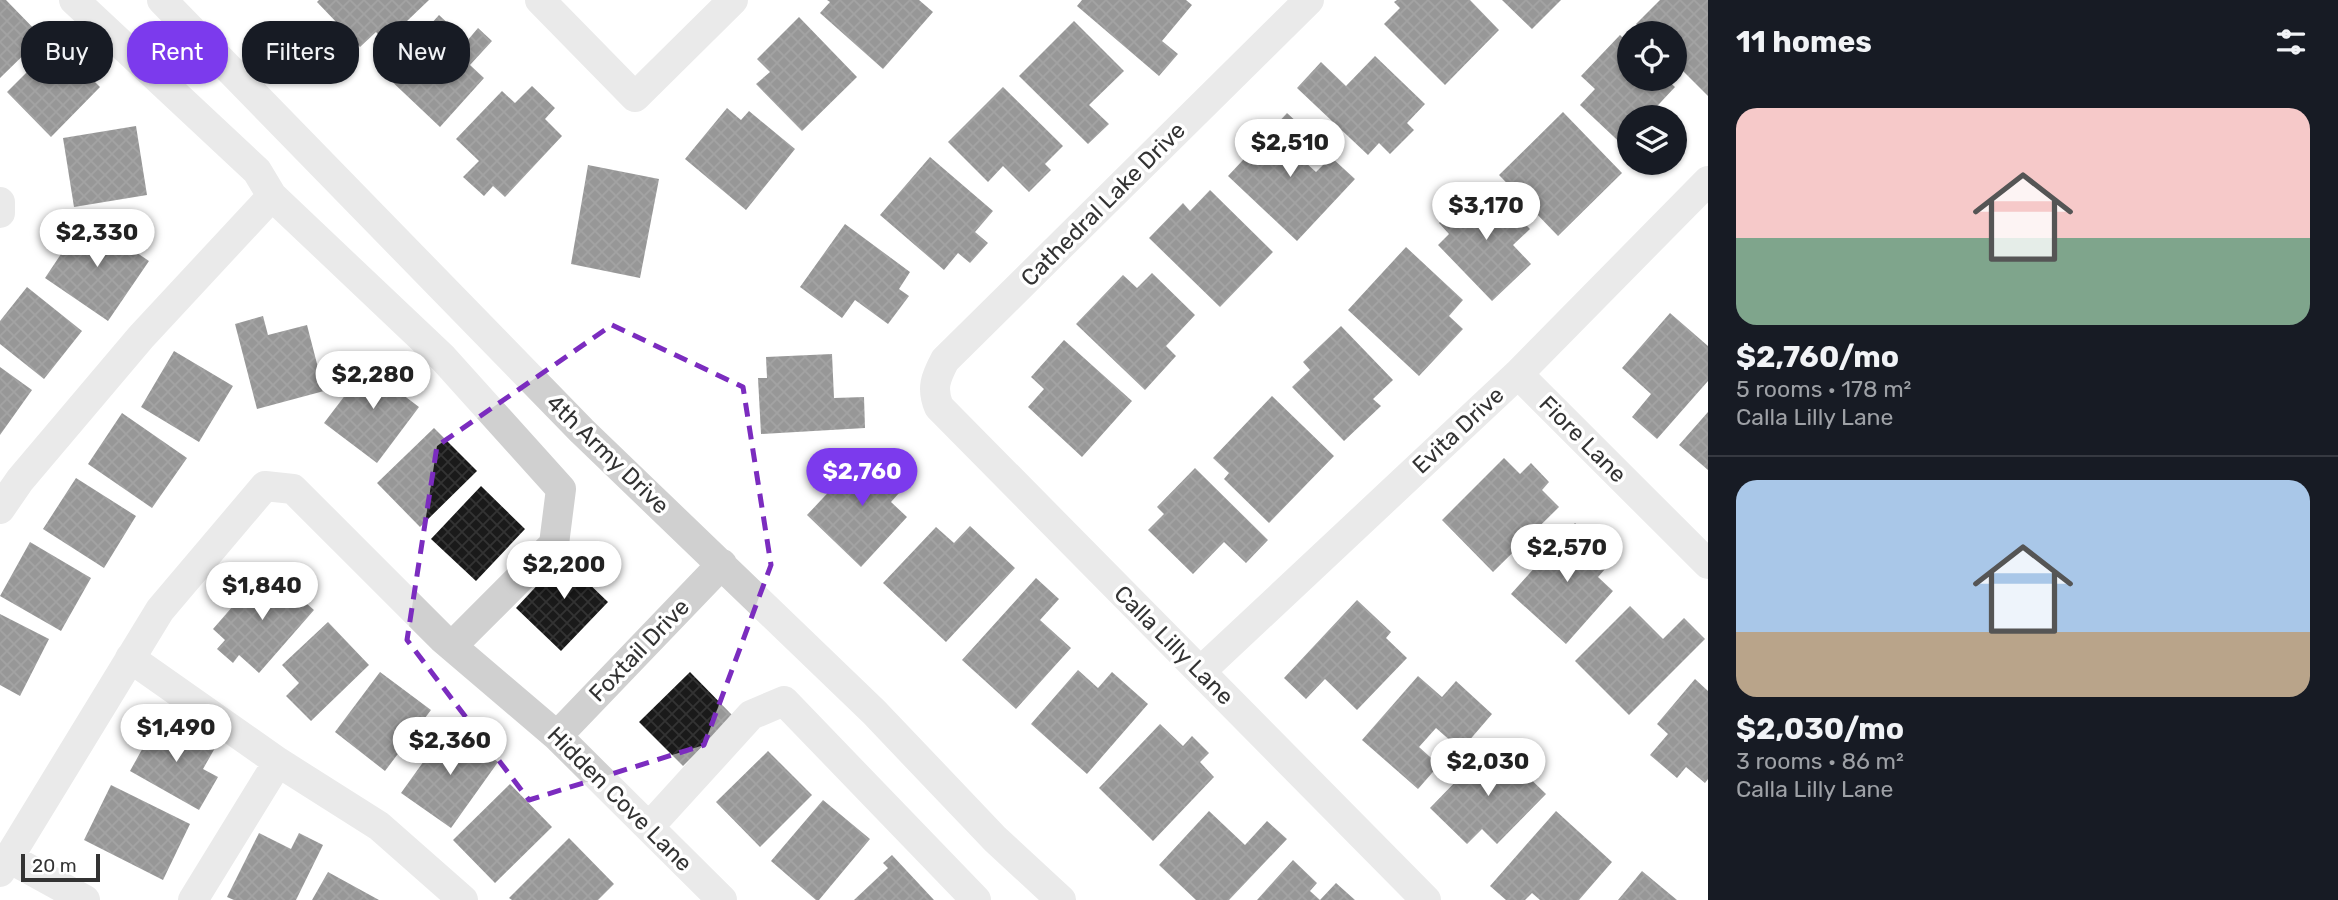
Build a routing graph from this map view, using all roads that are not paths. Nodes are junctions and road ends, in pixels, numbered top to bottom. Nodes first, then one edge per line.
1 (74, 0) edge
2 (162, 0) edge
3 (540, 0) edge
4 (733, 0) edge
5 (1309, 0) edge
6 (1708, 181) edge
7 (272, 197) junction
8 (1518, 374) junction
9 (934, 384) joint
10 (0, 509) edge
11 (722, 564) junction
12 (1708, 564) edge
13 (452, 646) junction
14 (130, 658) junction
15 (1200, 671) junction
16 (557, 736) junction
17 (278, 762) junction
18 (649, 827) junction
19 (4, 865) edge
20 (85, 900) edge
21 (193, 900) edge
22 (463, 900) edge
23 (722, 900) edge
24 (976, 900) edge
25 (1061, 900) edge
26 (1426, 900) edge

1 - 7 street
2 - 11 street, 4th Army Drive
3 - 4 street
5 - 9 street, Cathedral Lake Drive
6 - 8 street, Evita Drive
7 - 10 street
7 - 13 street
8 - 12 street, Fiore Lane
8 - 15 street, Evita Drive
9 - 15 street, Calla Lilly Lane
11 - 16 street, Foxtail Drive
11 - 25 street, 4th Army Drive
13 - 14 street, Hidden Cove Lane
13 - 16 street, Hidden Cove Lane
14 - 17 street
14 - 19 street
15 - 26 street, Calla Lilly Lane
16 - 18 street, Hidden Cove Lane
17 - 21 street
17 - 22 street
18 - 23 street, Hidden Cove Lane
18 - 24 street
19 - 20 street

